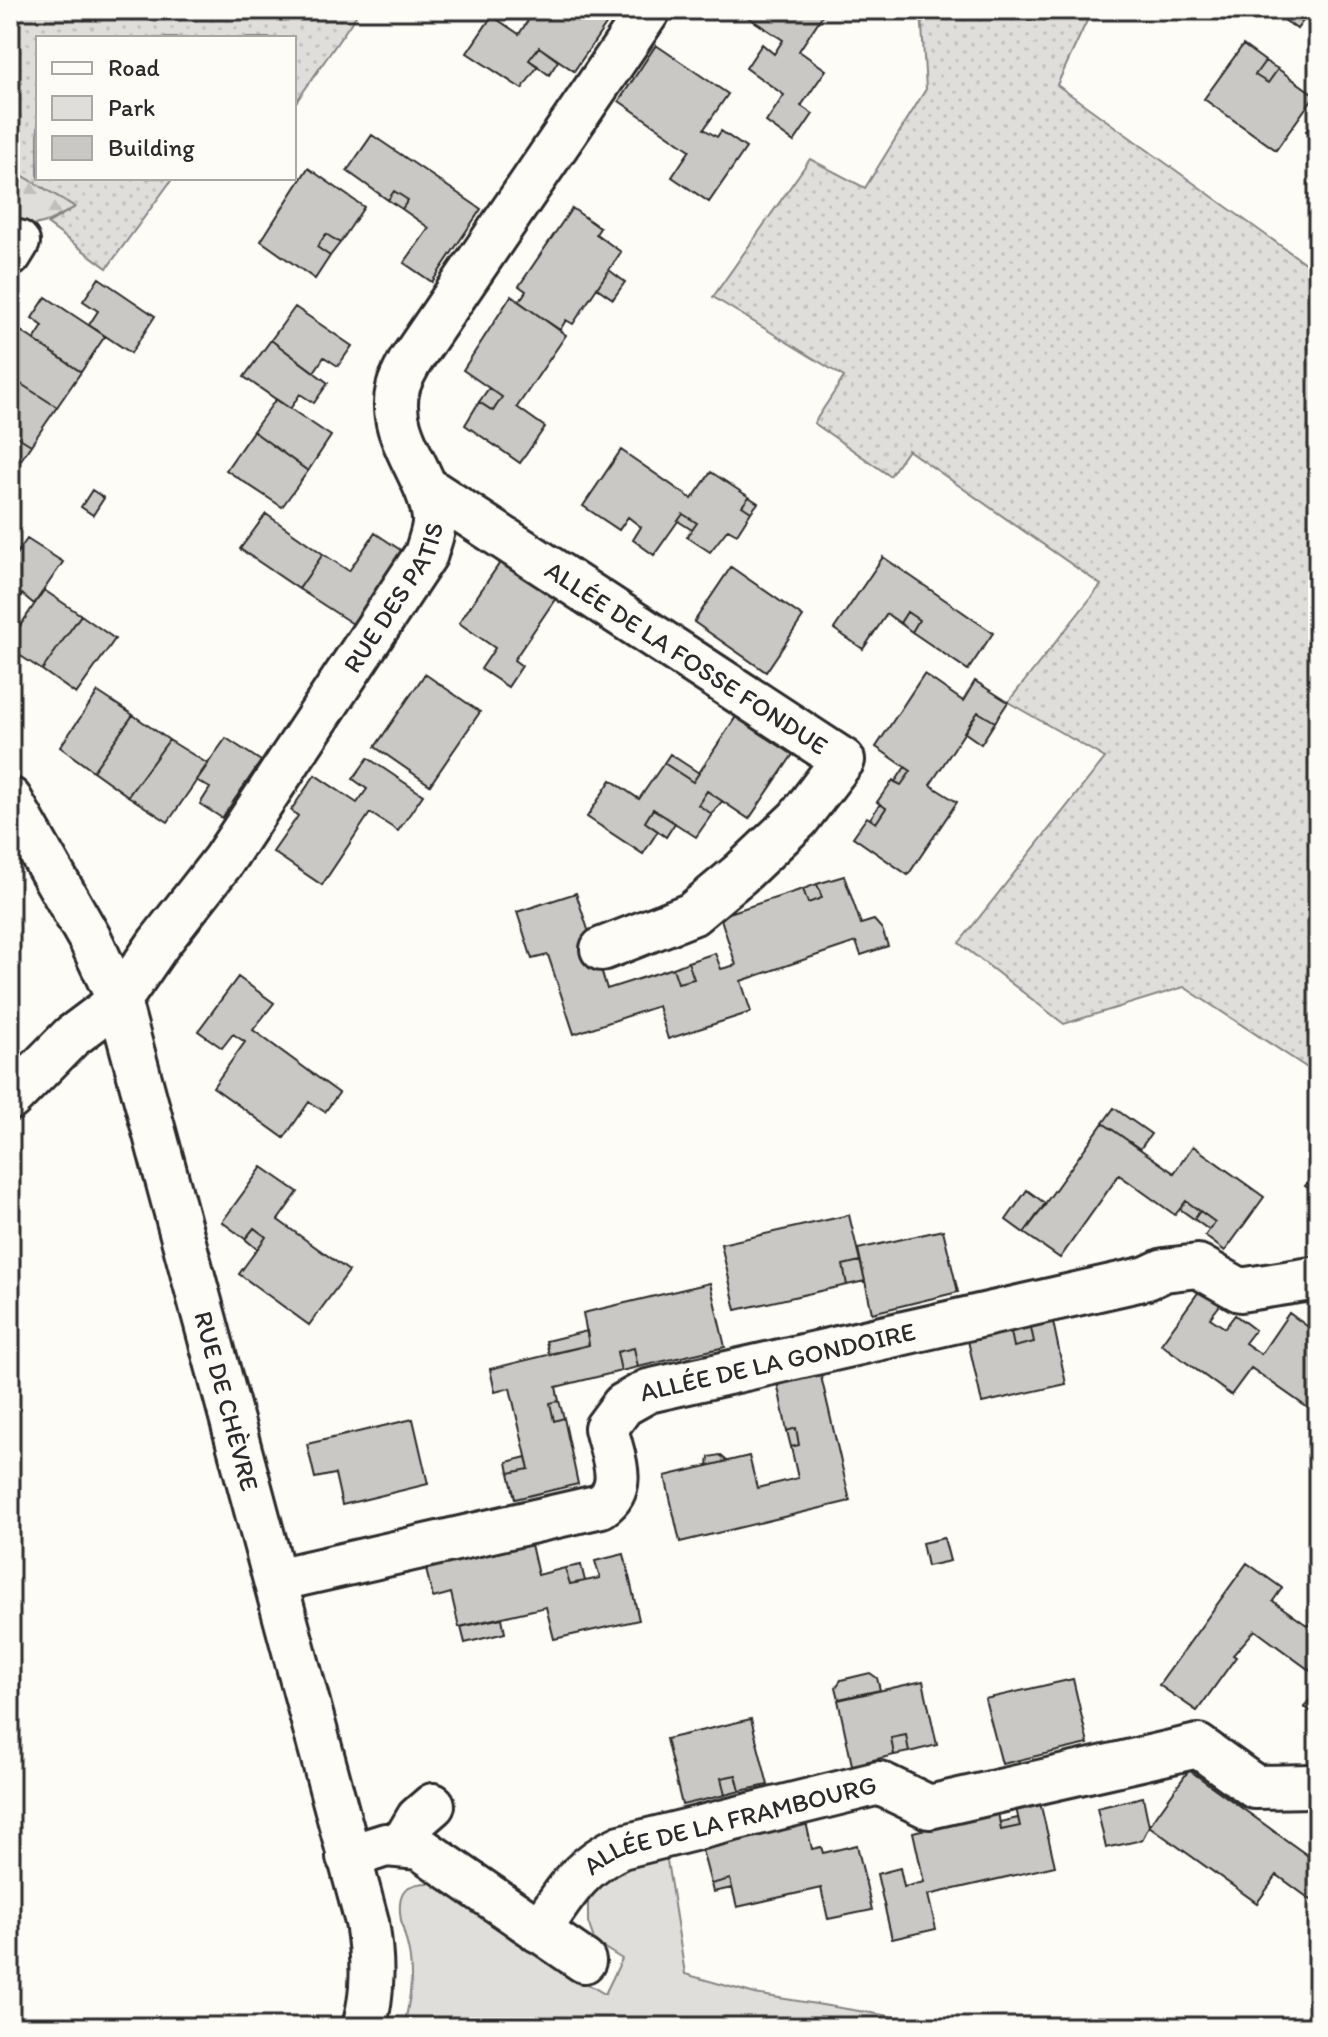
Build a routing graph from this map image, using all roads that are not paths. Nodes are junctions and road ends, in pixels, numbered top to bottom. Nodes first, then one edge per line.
1 (649, 10) edge
2 (427, 488) junction
3 (10, 799) edge
4 (602, 949) dead end
5 (119, 1001) junction
6 (10, 1099) edge
7 (1318, 1278) edge
8 (276, 1580) junction
9 (1313, 1786) dead end
10 (433, 1805) dead end
11 (402, 1845) junction
12 (348, 1857) junction
13 (539, 1931) junction
14 (584, 1961) dead end
15 (364, 2027) edge

1 - 2 street, RUE DES PATIS
2 - 4 street, ALLÉE DE LA FOSSE FONDUE
2 - 5 street, RUE DES PATIS
3 - 5 street, RUE DE CHÈVRE
5 - 6 street, RUE DES PATIS
5 - 8 street, RUE DE CHÈVRE
7 - 8 street, ALLÉE DE LA GONDOIRE
8 - 12 street, RUE DE CHÈVRE
9 - 13 street, ALLÉE DE LA FRAMBOURG
10 - 11 street
11 - 12 street
11 - 13 street
12 - 15 street, RUE DE CHÈVRE
13 - 14 street

